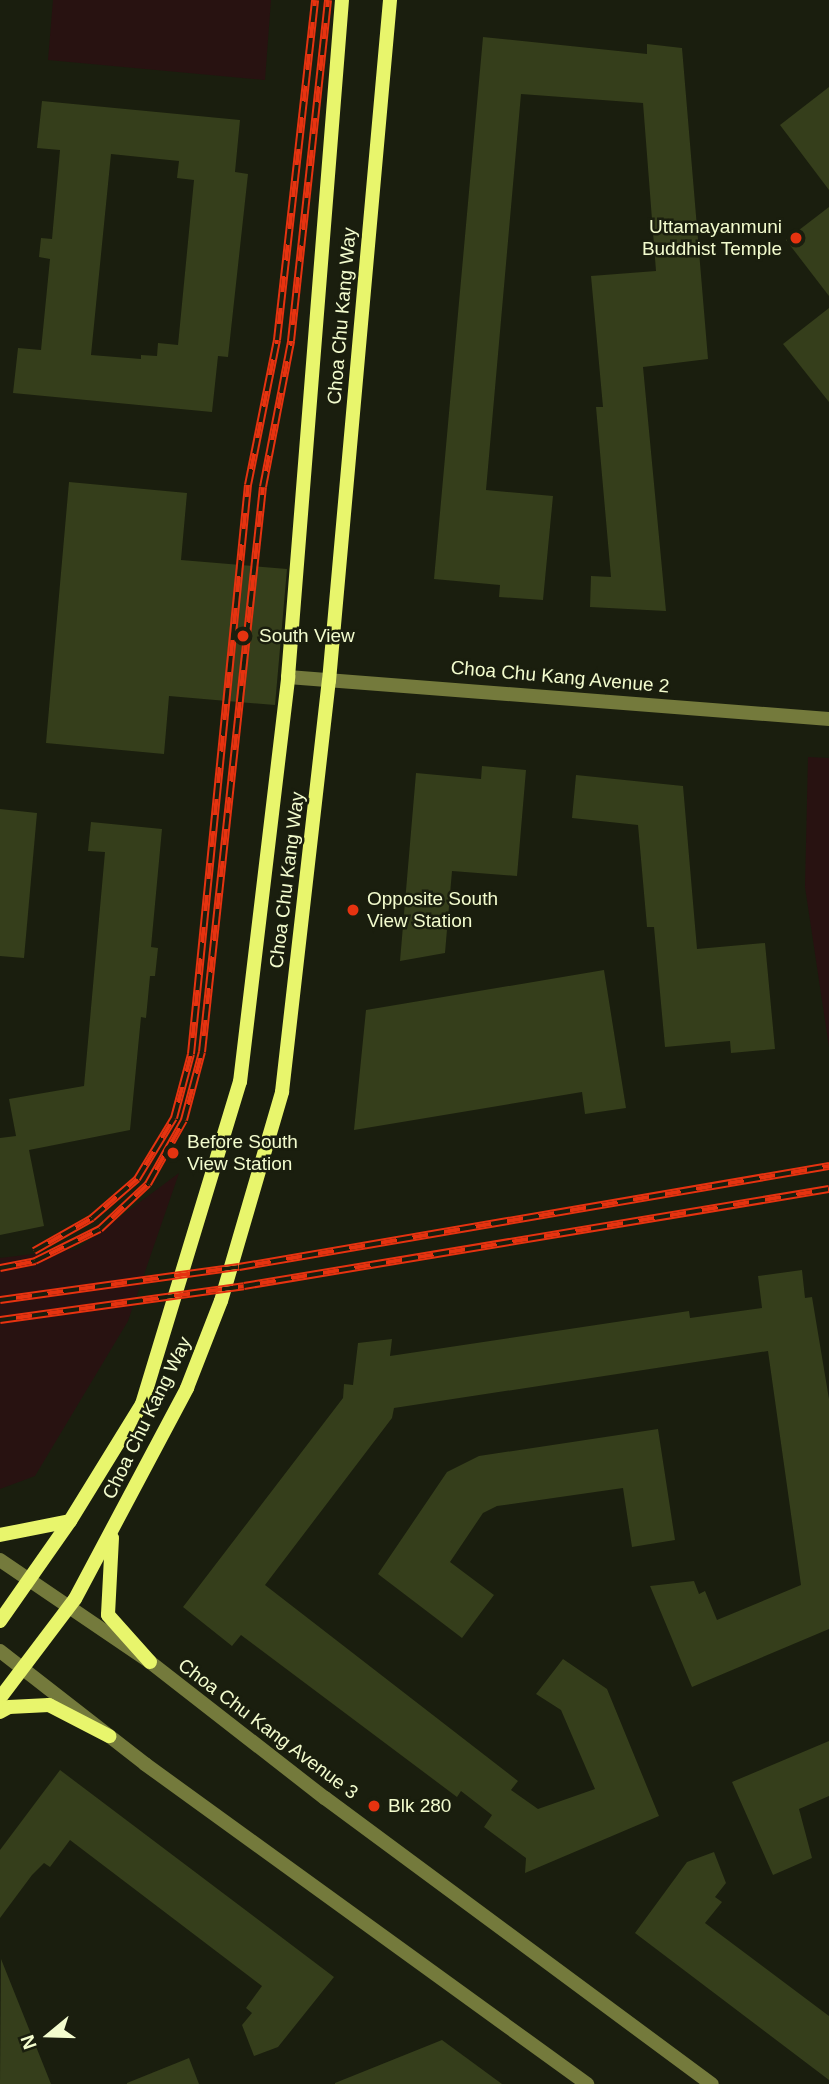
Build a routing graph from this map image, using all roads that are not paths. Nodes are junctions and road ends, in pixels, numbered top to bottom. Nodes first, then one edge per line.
1 (342, 0) edge
2 (390, 0) edge
3 (288, 677) junction
4 (329, 681) junction
5 (829, 719) edge
6 (70, 1521) junction
7 (113, 1533) junction
8 (0, 1535) edge
9 (0, 1560) edge
10 (28, 1580) junction
11 (68, 1608) junction
12 (0, 1621) edge
13 (0, 1651) edge
14 (150, 1662) junction
15 (26, 1669) junction
16 (0, 1698) edge
17 (0, 1712) edge
18 (109, 1736) junction
19 (587, 2084) edge
20 (712, 2084) edge

1 - 3 main road, Choa Chu Kang Way
2 - 4 main road, Choa Chu Kang Way
3 - 4 street, Choa Chu Kang Avenue 2
3 - 6 main road, Choa Chu Kang Way
4 - 5 street, Choa Chu Kang Avenue 2
4 - 7 main road, Choa Chu Kang Way
6 - 8 main road
6 - 10 main road, Choa Chu Kang Way
7 - 11 main road, Choa Chu Kang Way
7 - 14 main road
9 - 10 street, Choa Chu Kang Avenue 3
10 - 11 street, Choa Chu Kang Avenue 3
10 - 12 main road, Choa Chu Kang Way
11 - 14 street, Choa Chu Kang Avenue 3
11 - 15 main road, Choa Chu Kang Way
13 - 15 street
14 - 20 street, Choa Chu Kang Avenue 3
15 - 16 main road, Choa Chu Kang Way
15 - 18 street
17 - 18 main road
18 - 19 street

